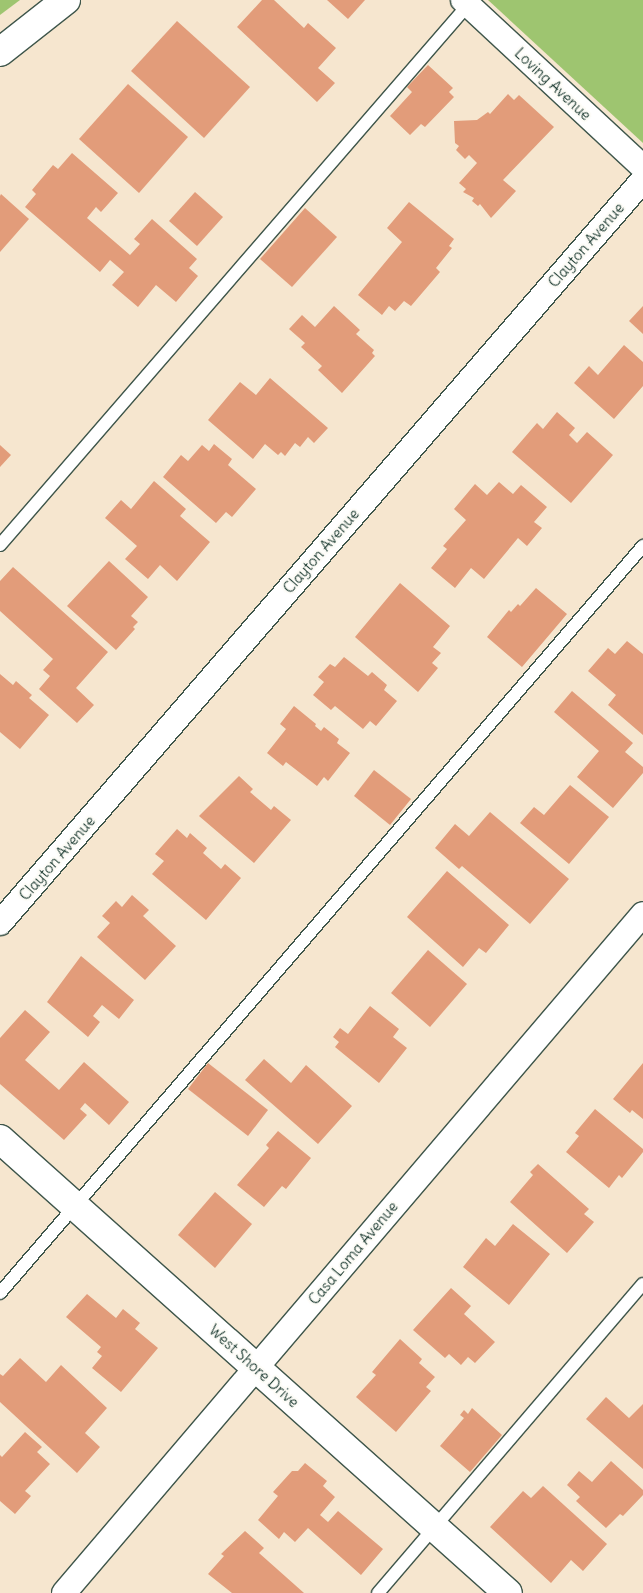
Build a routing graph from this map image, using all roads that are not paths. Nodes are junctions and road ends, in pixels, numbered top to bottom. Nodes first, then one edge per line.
1 (66, 0) edge
2 (466, 2) edge
3 (0, 52) edge
4 (643, 167) edge
5 (643, 180) edge
6 (0, 545) edge
7 (643, 546) edge
8 (643, 914) edge
9 (0, 923) edge
10 (0, 1140) edge
11 (74, 1207) junction
12 (643, 1284) edge
13 (0, 1293) edge
14 (255, 1367) junction
15 (434, 1528) junction
16 (64, 1593) edge
17 (378, 1593) edge
18 (508, 1593) edge

1 - 3 street
2 - 4 street, Loving Avenue
2 - 6 lane
5 - 9 street, Clayton Avenue
7 - 11 lane
8 - 14 street, Casa Loma Avenue
10 - 11 street, West Shore Drive
11 - 13 lane
11 - 14 street, West Shore Drive
12 - 15 lane
14 - 15 street, West Shore Drive
14 - 16 street, Casa Loma Avenue
15 - 17 lane
15 - 18 street, West Shore Drive

